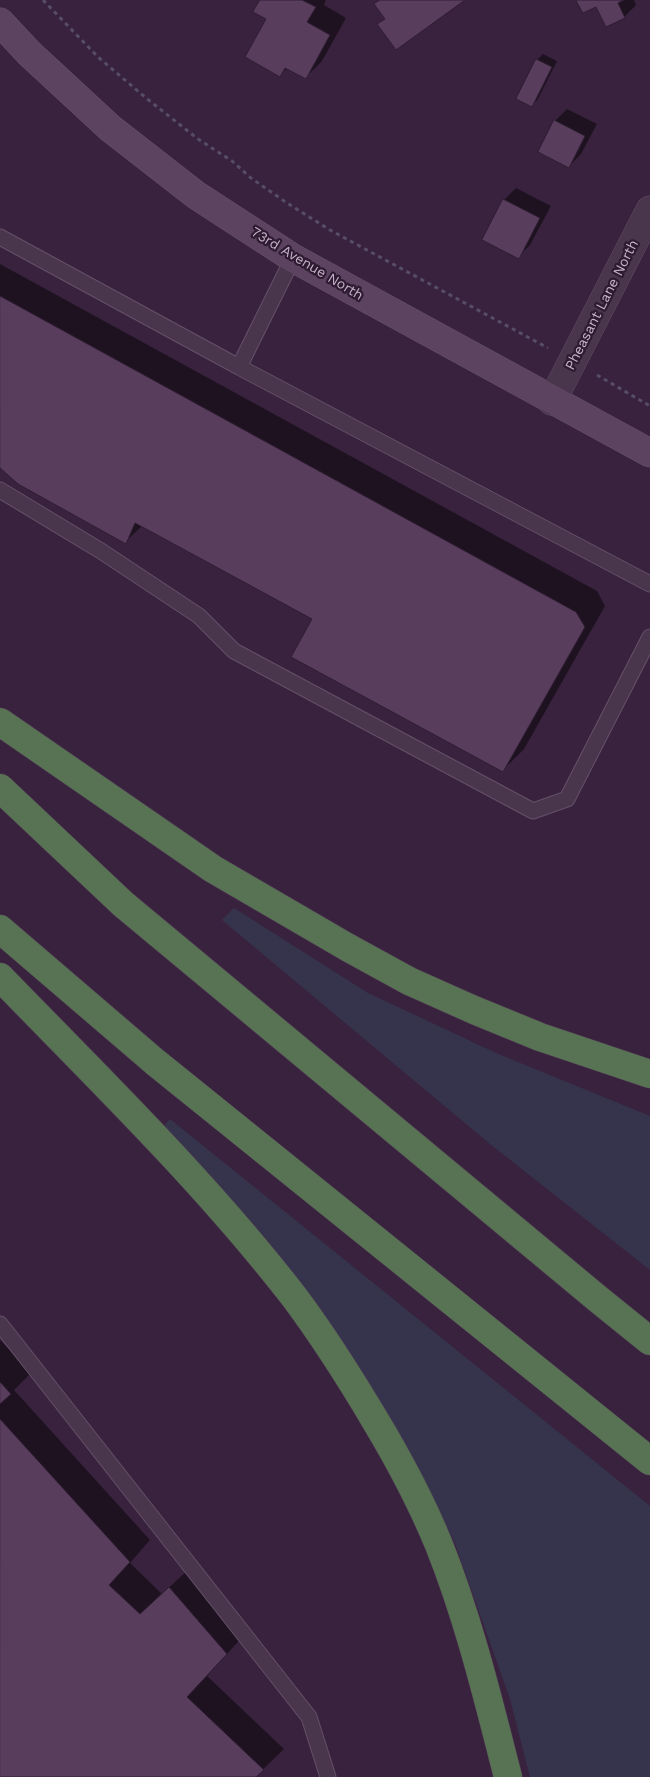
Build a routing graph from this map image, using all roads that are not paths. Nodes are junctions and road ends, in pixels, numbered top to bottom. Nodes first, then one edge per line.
1 (0, 22) edge
2 (650, 210) edge
3 (0, 237) edge
4 (293, 258) junction
5 (239, 367) junction
6 (552, 401) junction
7 (650, 453) edge
8 (0, 490) edge
9 (650, 584) edge
10 (650, 637) edge
11 (0, 722) edge
12 (0, 788) edge
13 (0, 929) edge
14 (0, 977) edge
15 (650, 1074) edge
16 (0, 1324) edge
17 (650, 1340) edge
18 (650, 1461) edge
19 (328, 1777) edge
20 (508, 1777) edge

1 - 4 street, 73rd Avenue North
2 - 6 street, Pheasant Lane North
3 - 5 lane
4 - 5 lane
4 - 6 street, 73rd Avenue North
5 - 9 lane
6 - 7 street, 73rd Avenue North
8 - 10 lane
11 - 15 highway
12 - 17 highway
13 - 18 highway
14 - 20 highway
16 - 19 lane

